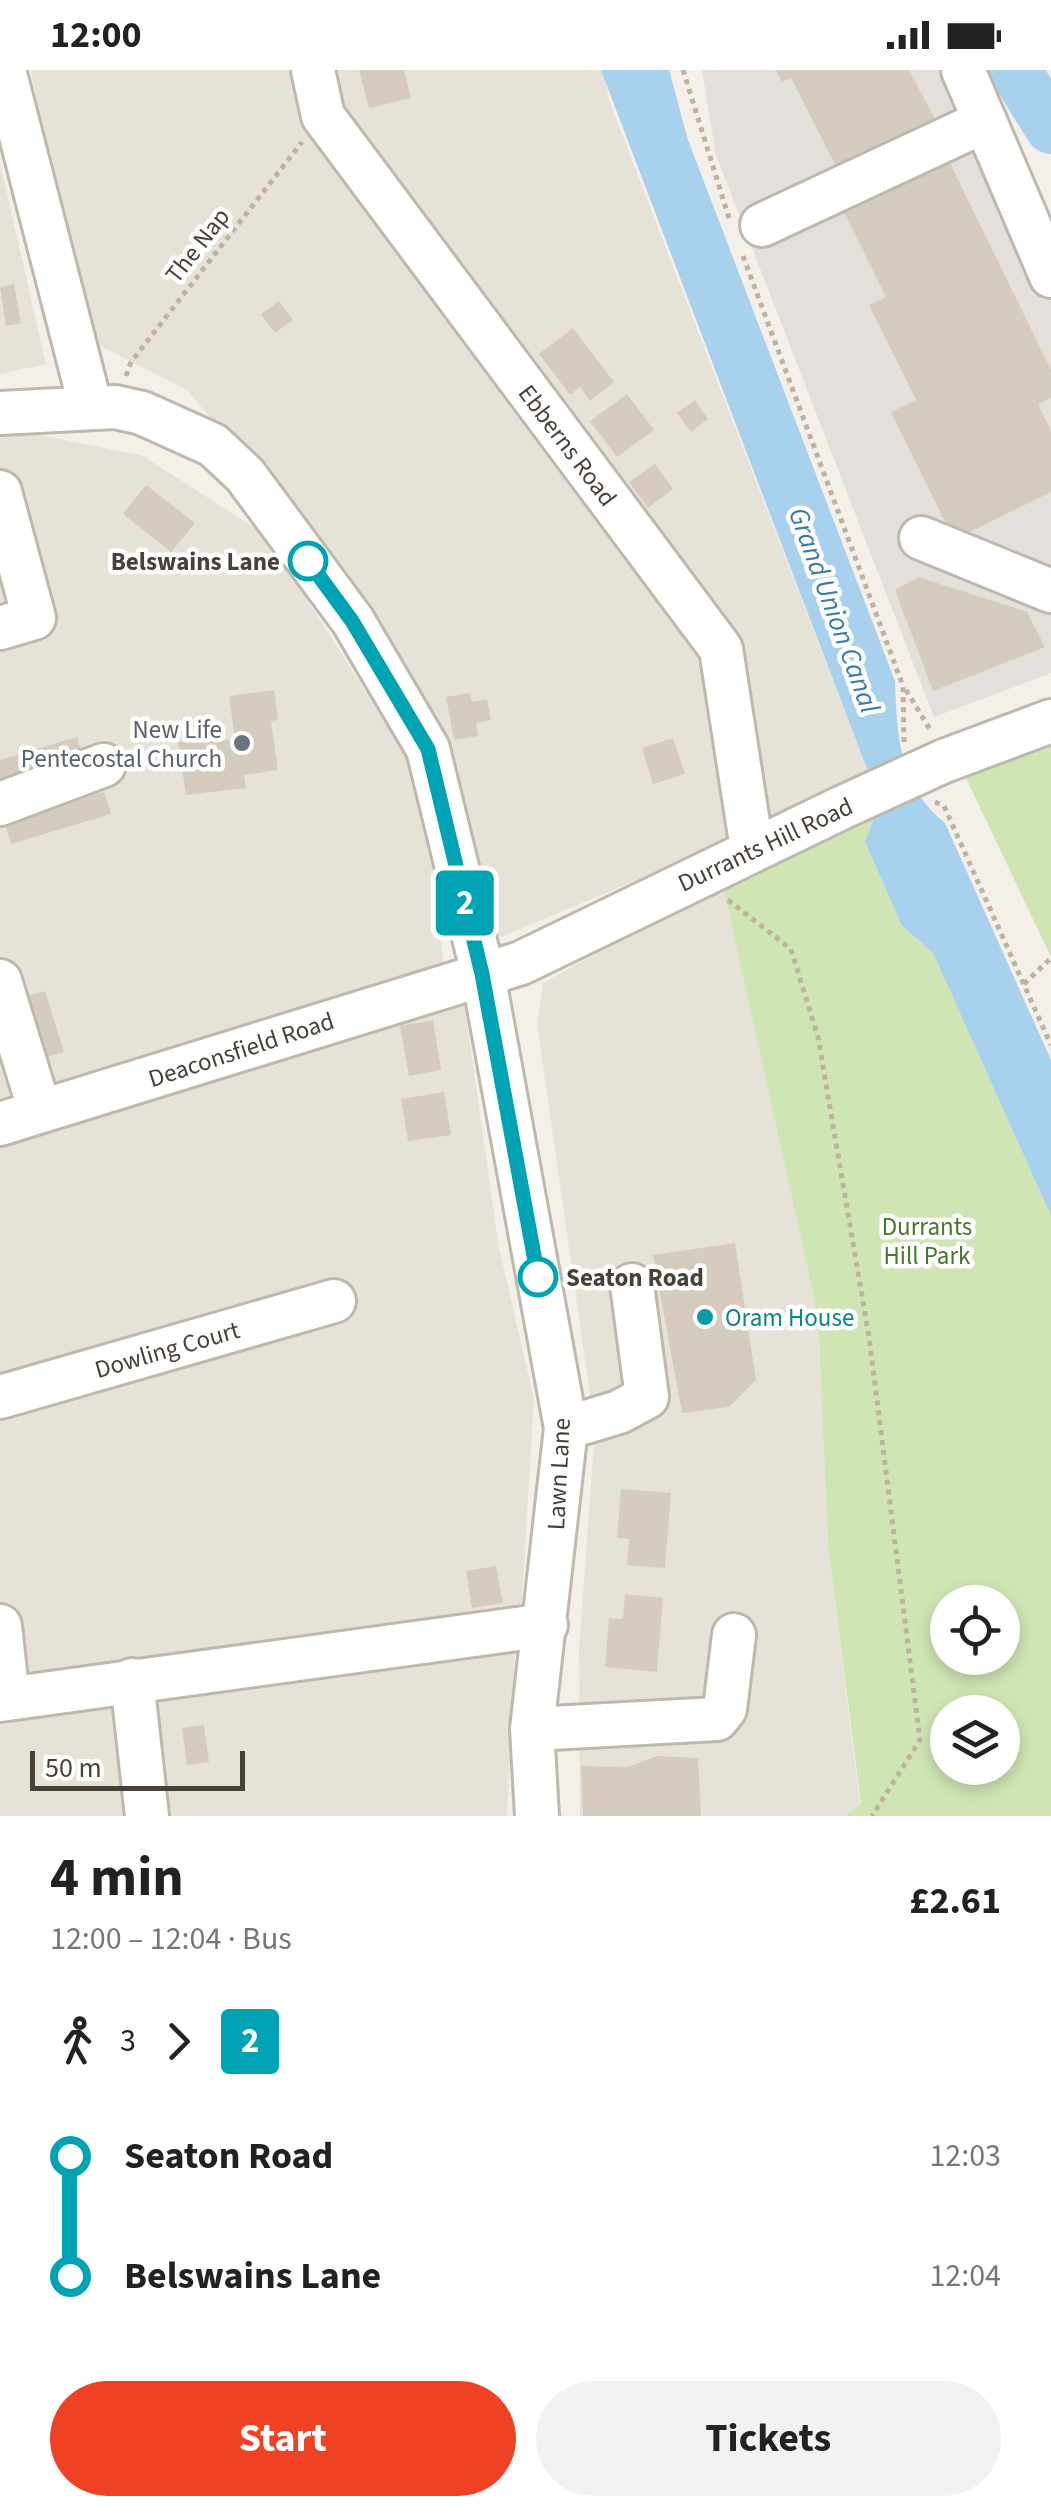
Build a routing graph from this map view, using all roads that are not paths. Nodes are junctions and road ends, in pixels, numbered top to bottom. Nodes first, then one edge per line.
1 (4, 70) edge
2 (313, 70) edge
3 (963, 70) edge
4 (985, 121) junction
5 (744, 232) road end
6 (1051, 276) edge
7 (103, 408) junction
8 (0, 413) edge
9 (0, 492) edge
10 (921, 538) dead end
11 (1051, 591) edge
12 (0, 628) edge
13 (1051, 721) edge
14 (104, 765) dead end
15 (0, 804) edge
16 (752, 849) junction
17 (482, 974) junction
18 (0, 981) edge
19 (20, 1118) edge
20 (632, 1285) dead end
21 (334, 1301) dead end
22 (0, 1397) edge
23 (566, 1428) junction
24 (546, 1625) junction
25 (0, 1626) edge
26 (734, 1634) dead end
27 (132, 1680) junction
28 (4, 1700) edge
29 (532, 1729) junction
30 (147, 1816) edge
31 (538, 1816) edge

1 - 7 street
2 - 16 street, Ebberns Road
3 - 4 street
4 - 5 street
4 - 6 street
7 - 8 street
7 - 17 street, Lawn Lane
9 - 12 street
10 - 11 street
13 - 16 street, Durrants Hill Road, bridge
14 - 15 street
16 - 17 street, Durrants Hill Road
17 - 19 street, Deaconsfield Road
17 - 23 street, Lawn Lane
18 - 19 street
20 - 23 street
21 - 22 street, Dowling Court
23 - 24 street, Lawn Lane
24 - 27 street
24 - 29 street, Lawn Lane
25 - 28 street
26 - 29 street
27 - 28 street
27 - 30 street
29 - 31 street, Lawn Lane

